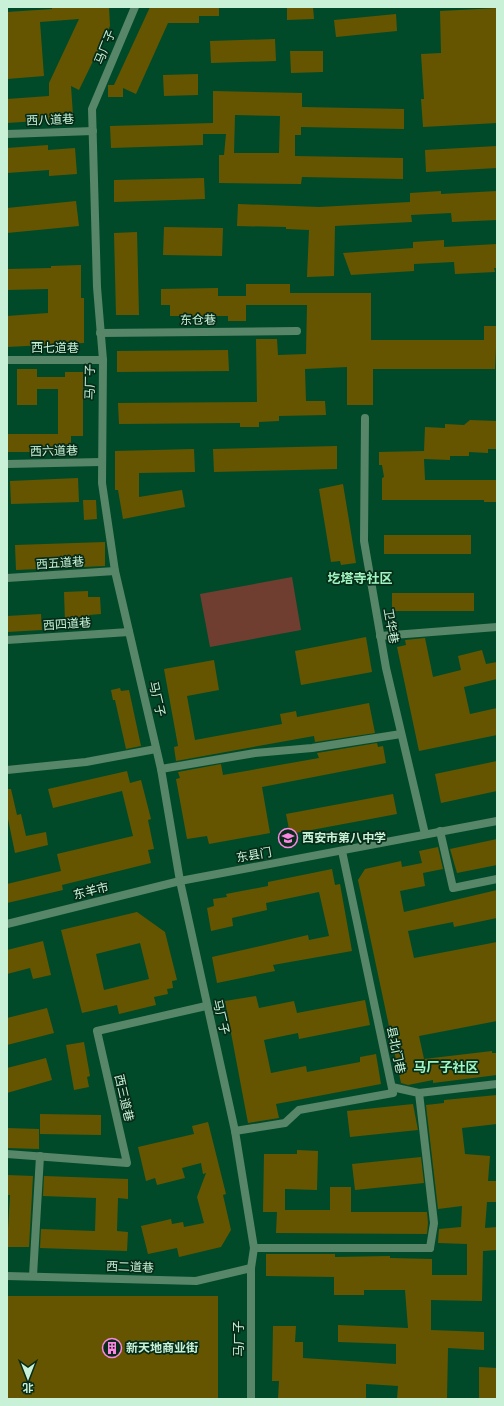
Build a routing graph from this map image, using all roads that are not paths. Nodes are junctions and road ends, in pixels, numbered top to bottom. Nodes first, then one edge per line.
1 (134, 7) edge
2 (93, 131) junction
3 (7, 134) edge
4 (297, 331) dead end
5 (100, 333) junction
6 (7, 360) edge
7 (103, 360) junction
8 (365, 418) dead end
9 (101, 462) junction
10 (7, 464) edge
11 (115, 571) junction
12 (7, 578) edge
13 (497, 627) edge
14 (129, 632) junction
15 (380, 636) junction
16 (7, 640) edge
17 (401, 734) junction
18 (156, 749) junction
19 (161, 769) junction
20 (7, 770) edge
21 (497, 821) edge
22 (440, 832) junction
23 (425, 834) junction
24 (342, 851) junction
25 (497, 879) edge
26 (180, 881) junction
27 (7, 924) edge
28 (206, 1006) junction
29 (497, 1084) edge
30 (392, 1087) junction
31 (419, 1093) junction
32 (235, 1131) junction
33 (7, 1154) edge
34 (40, 1156) junction
35 (254, 1248) junction
36 (251, 1268) junction
37 (7, 1276) edge
38 (33, 1276) junction
39 (251, 1399) edge

1 - 2 street, 马厂子
2 - 3 street, 西八道巷
2 - 5 street, 马厂子
4 - 5 street, 东仓巷
5 - 7 street, 马厂子
6 - 7 street, 西七道巷
7 - 9 street, 马厂子
8 - 15 street, 卫华巷
9 - 10 street, 西六道巷
9 - 11 street, 马厂子
11 - 12 street, 西五道巷
11 - 14 street, 马厂子
13 - 15 street
14 - 16 street, 西四道巷
14 - 18 street, 马厂子
15 - 17 street, 卫华巷
17 - 19 street
17 - 23 street, 卫华巷
18 - 19 street, 马厂子
18 - 20 street
19 - 26 street, 马厂子
21 - 22 street, 东县门
22 - 23 street, 东县门
22 - 25 street
23 - 24 street, 东县门
24 - 26 street, 东县门
24 - 30 street, 县北门巷
26 - 27 street, 东羊市
26 - 28 street, 马厂子
28 - 32 street, 马厂子
28 - 34 street, 西三道巷
29 - 31 street
30 - 31 street
30 - 32 street, 县北门巷
31 - 35 street
32 - 35 street, 马厂子
33 - 34 street, 西三道巷
34 - 38 street
35 - 36 street, 马厂子
36 - 38 street, 西二道巷
36 - 39 street, 马厂子
37 - 38 street, 西二道巷

